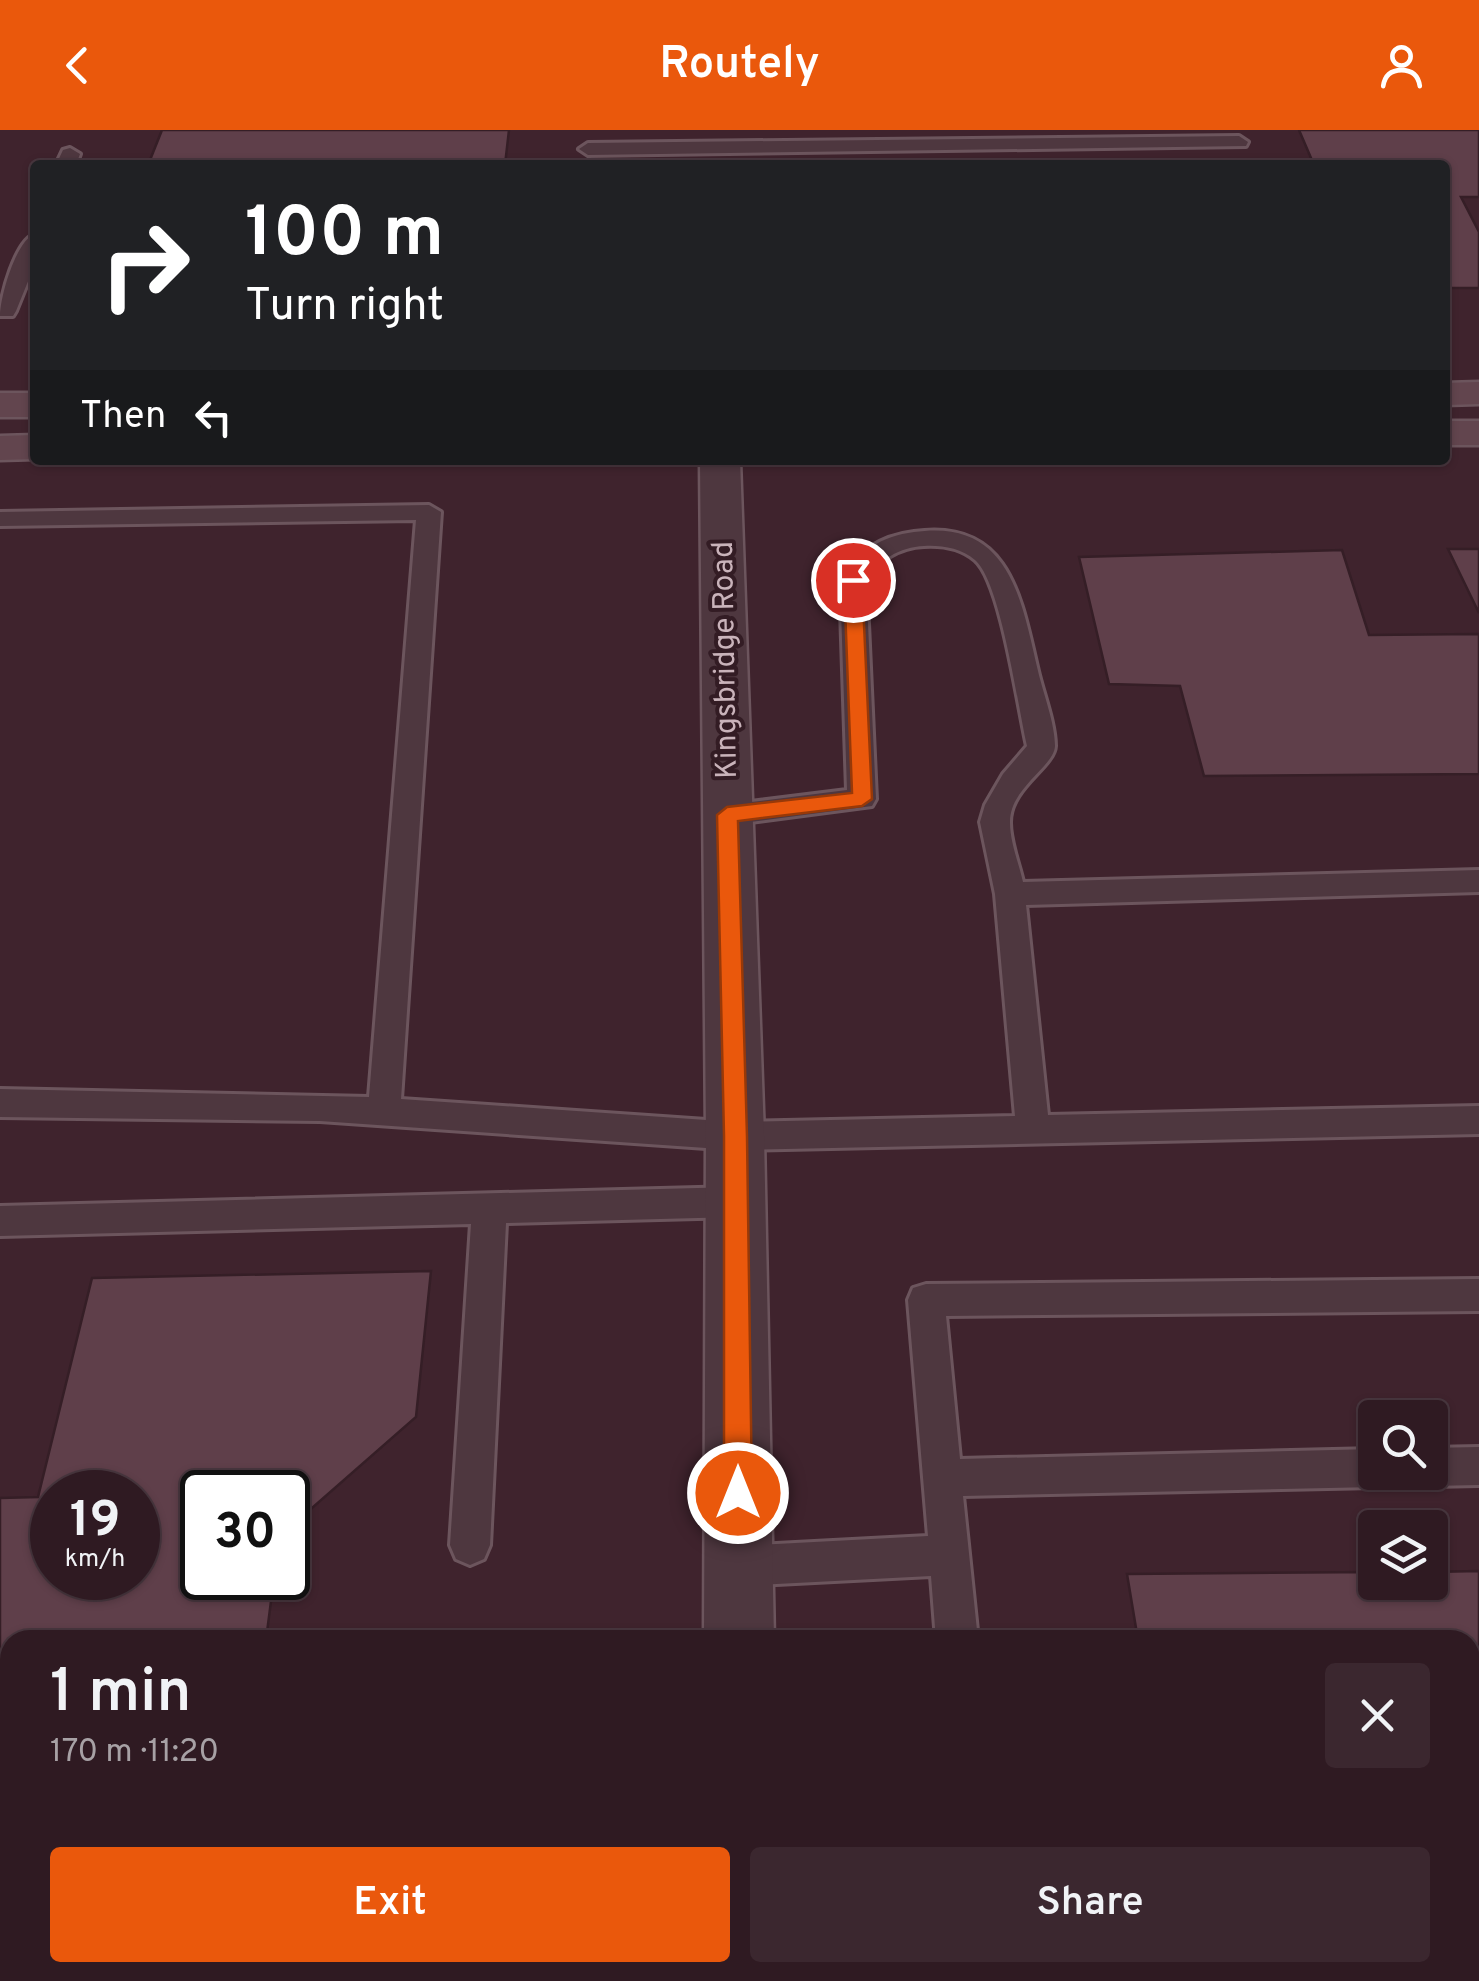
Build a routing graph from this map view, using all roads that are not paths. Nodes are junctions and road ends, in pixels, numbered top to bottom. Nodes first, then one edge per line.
1 (1237, 136) edge
2 (582, 146) edge
3 (832, 147) edge
4 (1246, 160) edge
5 (30, 251) edge
6 (2, 314) edge
7 (1450, 394) edge
8 (1479, 394) edge
9 (30, 405) edge
10 (0, 406) edge
11 (1450, 433) edge
12 (1479, 433) edge
13 (30, 447) edge
14 (0, 448) edge
15 (720, 465) edge
16 (0, 519) edge
17 (727, 815) junction
18 (1479, 880) edge
19 (1010, 894) junction
20 (0, 1103) edge
21 (384, 1111) junction
22 (1479, 1120) edge
23 (1033, 1130) junction
24 (736, 1136) junction
25 (736, 1202) junction
26 (489, 1208) junction
27 (0, 1221) edge
28 (1479, 1295) edge
29 (1479, 1466) edge
30 (1448, 1467) edge
31 (1358, 1468) edge
32 (942, 1478) junction
33 (470, 1545) dead end
34 (948, 1555) junction
35 (738, 1566) junction
36 (739, 1630) edge
37 (955, 1630) edge

1 - 3 lane
1 - 4 lane
2 - 3 lane
5 - 6 lane
7 - 8 main road
9 - 10 main road
11 - 12 main road
13 - 14 main road
15 - 17 street, Kingsbridge Road
16 - 21 lane
17 - 19 lane
17 - 24 street, Kingsbridge Road
18 - 19 lane
19 - 23 lane
20 - 21 lane
21 - 24 lane
22 - 23 lane
23 - 24 lane
24 - 25 street, Kingsbridge Road
25 - 26 lane
25 - 35 street, Kingsbridge Road
26 - 27 lane
26 - 33 lane
28 - 32 lane
29 - 30 lane
31 - 32 lane
32 - 34 lane
34 - 35 lane
34 - 37 lane
35 - 36 street, Kingsbridge Road

